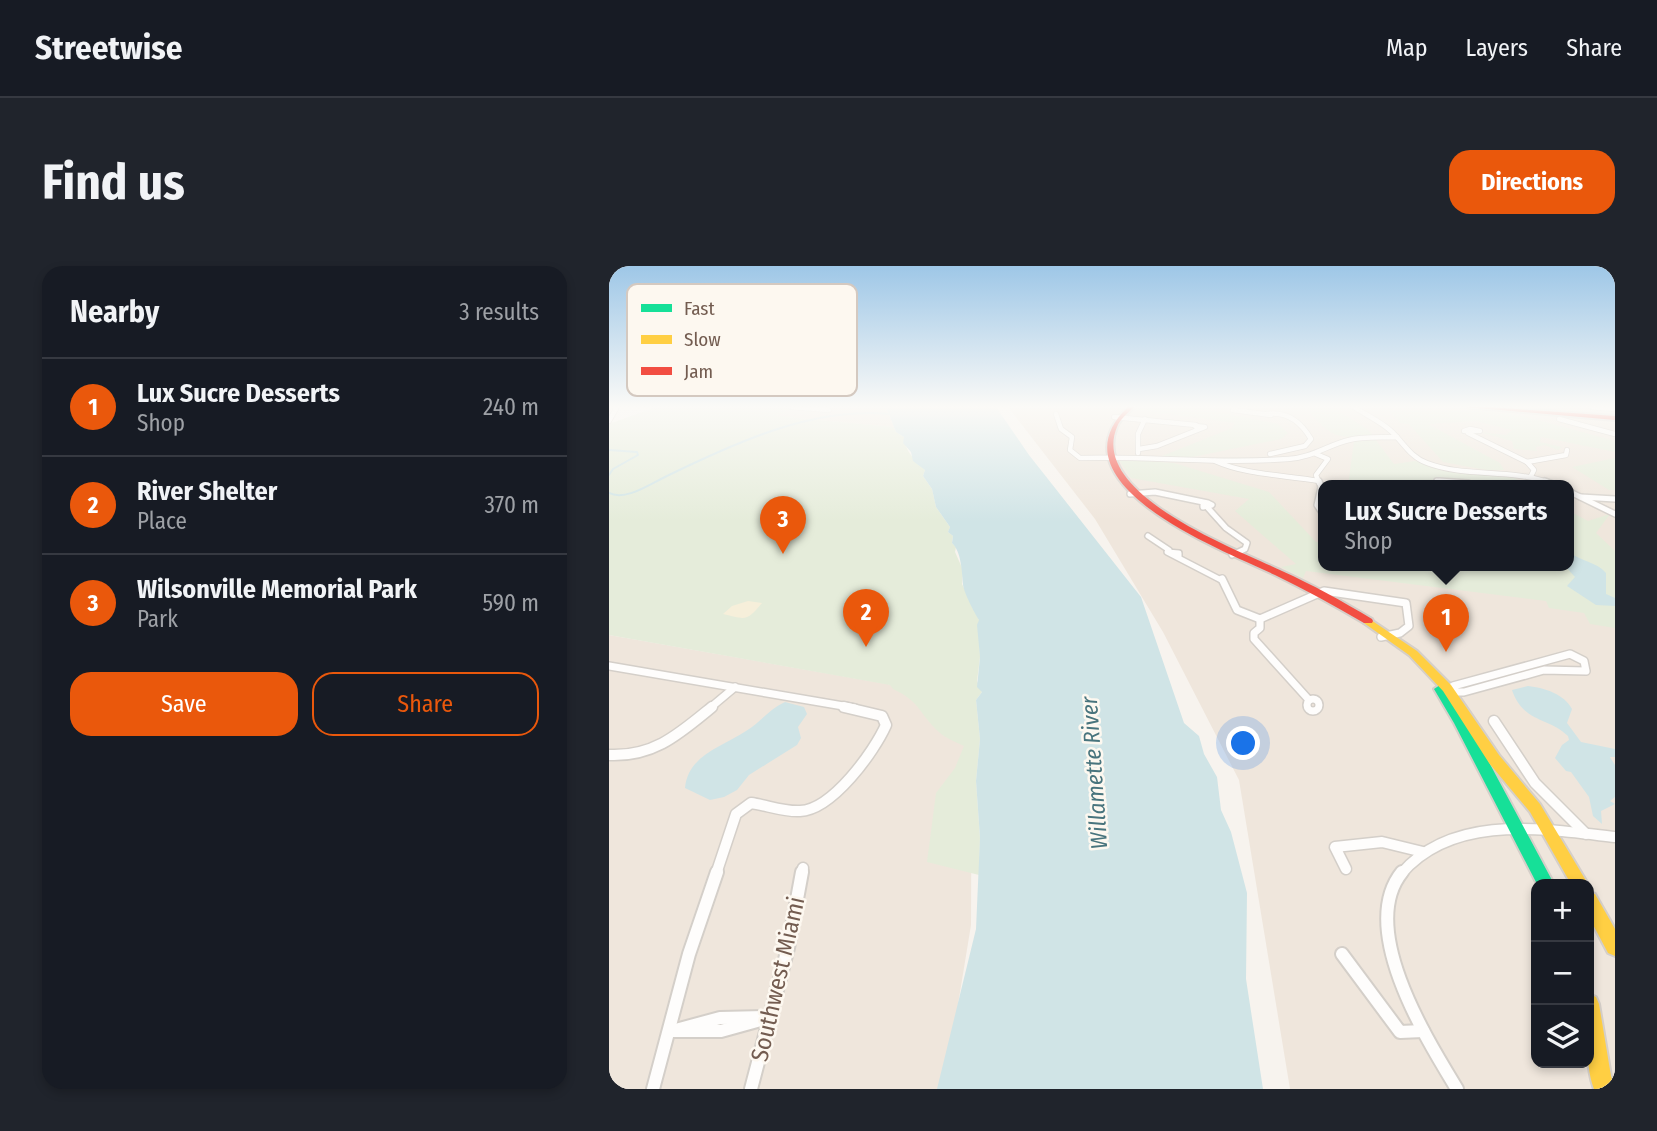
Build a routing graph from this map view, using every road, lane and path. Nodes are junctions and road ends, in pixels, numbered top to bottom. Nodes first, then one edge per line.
1 (1069, 445) edge
2 (1109, 445) edge
3 (1139, 445) edge
4 (1157, 445) edge
5 (1305, 445) edge
6 (1336, 445) edge
7 (1404, 445) edge
8 (1493, 445) edge
9 (1300, 448) junction
10 (1139, 449) junction
11 (1567, 450) dead end
12 (1270, 454) dead end
13 (1316, 454) junction
14 (1107, 457) junction
15 (1134, 458) junction
16 (1215, 461) junction
17 (1527, 462) junction
18 (1464, 472) junction
19 (1531, 476) junction
20 (1318, 478) joint
21 (1467, 480) edge
22 (1542, 480) edge
23 (1133, 494) junction
24 (1574, 495) edge
25 (1578, 497) junction
26 (1615, 499) edge
27 (1615, 514) edge
28 (1148, 536) dead end
29 (1234, 554) junction
30 (1315, 595) junction
31 (1260, 620) junction
32 (1385, 636) junction
33 (609, 667) edge
34 (735, 687) junction
35 (1448, 691) junction
36 (1310, 700) dead end
37 (1494, 721) dead end
38 (609, 755) edge
39 (1519, 831) junction
40 (1550, 832) junction
41 (1586, 834) junction
42 (1615, 837) edge
43 (1423, 852) junction
44 (803, 869) dead end
45 (1346, 869) dead end
46 (1543, 879) edge
47 (1577, 879) edge
48 (1594, 909) edge
49 (1615, 947) edge
50 (1342, 954) dead end
51 (1589, 1005) edge
52 (770, 1017) junction
53 (672, 1031) junction
54 (1423, 1031) junction
55 (653, 1089) edge
56 (751, 1089) edge
57 (1457, 1089) edge
58 (1605, 1089) edge

1 - 14 street
2 - 14 street
3 - 10 street
4 - 10 street
5 - 9 street
6 - 13 street
7 - 18 street
8 - 17 street
9 - 12 street
9 - 13 street
10 - 15 street
11 - 17 street
13 - 16 street
13 - 20 street
14 - 15 street
14 - 23 street
15 - 16 street
16 - 20 street
17 - 19 street
18 - 19 street
18 - 21 street
19 - 22 street
23 - 29 street
23 - 29 street
24 - 25 street
25 - 26 street
25 - 27 street
28 - 31 street
29 - 30 street
30 - 31 street
30 - 32 street
30 - 32 street
31 - 36 street
32 - 35 street
33 - 34 street
34 - 38 street
34 - 53 street
35 - 35 street
35 - 39 street
35 - 40 street
37 - 41 street
39 - 40 street
39 - 43 street
39 - 46 street
40 - 41 street
40 - 47 street
41 - 42 street
43 - 45 street
43 - 54 street
44 - 52 street, Southwest Miami
48 - 49 street
50 - 54 street
51 - 58 street
52 - 53 street
52 - 56 street, Southwest Miami
53 - 55 street
54 - 57 street

